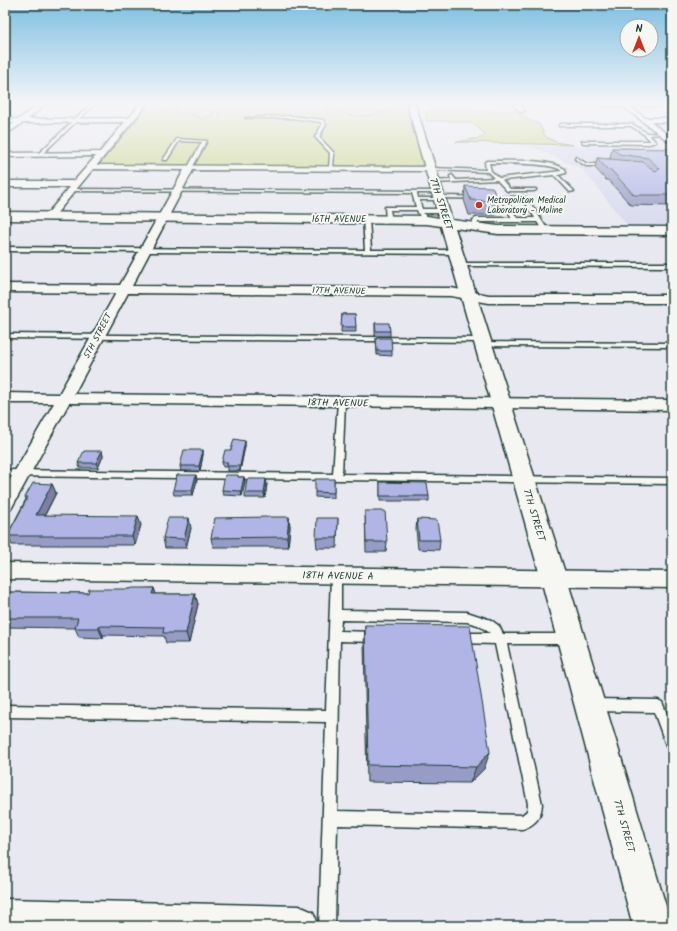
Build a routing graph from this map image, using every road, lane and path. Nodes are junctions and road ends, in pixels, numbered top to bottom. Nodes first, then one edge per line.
1 (47, 147) edge
2 (107, 147) edge
3 (173, 147) edge
4 (201, 147) edge
5 (327, 147) edge
6 (424, 147) edge
7 (101, 154) junction
8 (5, 155) edge
9 (39, 155) junction
10 (576, 158) dead end
11 (164, 159) dead end
12 (611, 166) edge
13 (91, 167) junction
14 (190, 167) junction
15 (331, 168) junction
16 (430, 169) junction
17 (448, 170) junction
18 (490, 171) junction
19 (555, 174) junction
20 (498, 179) junction
21 (454, 181) junction
22 (5, 184) edge
23 (74, 187) junction
24 (178, 190) junction
25 (534, 190) dead end
26 (572, 191) dead end
27 (414, 192) junction
28 (503, 198) junction
29 (416, 199) junction
30 (424, 199) junction
31 (491, 204) edge
32 (506, 204) junction
33 (434, 206) junction
34 (5, 216) edge
35 (49, 217) junction
36 (163, 218) junction
37 (366, 219) junction
38 (515, 220) junction
39 (542, 225) junction
40 (474, 227) junction
41 (672, 231) edge
42 (5, 248) edge
43 (145, 250) junction
44 (368, 252) junction
45 (458, 259) junction
46 (672, 265) edge
47 (5, 288) edge
48 (123, 289) junction
49 (468, 295) junction
50 (672, 299) edge
51 (5, 336) edge
52 (98, 338) junction
53 (482, 342) junction
54 (672, 345) edge
55 (5, 398) edge
56 (64, 399) junction
57 (341, 403) junction
58 (500, 404) junction
59 (672, 405) edge
60 (5, 473) edge
61 (22, 474) junction
62 (337, 478) junction
63 (523, 480) junction
64 (672, 481) edge
65 (5, 504) edge
66 (5, 571) edge
67 (336, 576) junction
68 (554, 579) junction
69 (672, 580) edge
70 (335, 615) junction
71 (334, 636) junction
72 (374, 637) edge
73 (448, 638) edge
74 (500, 639) junction
75 (571, 639) junction
76 (590, 705) junction
77 (5, 711) edge
78 (332, 716) junction
79 (672, 743) edge
80 (330, 818) junction
81 (5, 919) edge
82 (199, 925) edge
83 (299, 926) edge
84 (327, 926) edge
85 (653, 926) edge

1 - 9 lane
2 - 7 street
3 - 11 lane
4 - 14 lane
5 - 15 lane
6 - 16 street, 7TH STREET
7 - 9 street
7 - 13 street
8 - 9 street
10 - 12 lane
13 - 14 street
13 - 23 street
14 - 15 street
14 - 24 street, 5TH STREET
15 - 16 street
16 - 17 lane
16 - 33 street, 7TH STREET
17 - 18 lane
17 - 21 lane
18 - 19 lane
18 - 20 lane
19 - 20 lane
19 - 26 lane
20 - 21 lane
20 - 25 lane
21 - 33 lane
22 - 23 street
23 - 24 lane
23 - 35 street
24 - 27 lane
24 - 36 street, 5TH STREET
27 - 29 lane
27 - 33 lane
28 - 32 lane
28 - 33 lane
28 - 39 lane
29 - 30 lane
29 - 33 lane
30 - 33 lane
30 - 33 lane
31 - 32 lane
32 - 38 lane
33 - 37 street, 16TH AVENUE
33 - 40 street, 16TH AVENUE
33 - 45 street, 7TH STREET
34 - 35 street, 16TH AVENUE
35 - 36 street, 16TH AVENUE
36 - 37 street, 16TH AVENUE
36 - 43 street, 5TH STREET
37 - 44 lane
38 - 39 lane
38 - 40 lane
39 - 40 street, 16TH AVENUE
39 - 41 street, 16TH AVENUE
42 - 43 lane
43 - 44 lane
43 - 48 street, 5TH STREET
44 - 45 lane
45 - 46 lane
45 - 49 street, 7TH STREET
47 - 48 street, 17TH AVENUE
48 - 49 street, 17TH AVENUE
48 - 52 street, 5TH STREET
49 - 50 street, 17TH AVENUE
49 - 53 street, 7TH STREET
51 - 52 lane
52 - 53 lane
52 - 56 street, 5TH STREET
53 - 54 lane
53 - 58 street, 7TH STREET
55 - 56 street, 18TH AVENUE
56 - 57 street, 18TH AVENUE
56 - 61 street, 5TH STREET
57 - 58 street, 18TH AVENUE
57 - 62 lane
58 - 59 street, 18TH AVENUE
58 - 63 street, 7TH STREET
60 - 61 lane
61 - 62 lane
61 - 65 street, 5TH STREET
62 - 63 lane
63 - 64 lane
63 - 68 street, 7TH STREET
66 - 67 street, 18TH AVENUE A
67 - 68 street, 18TH AVENUE A
67 - 70 lane
68 - 69 street, 18TH AVENUE A
68 - 75 street, 7TH STREET
70 - 71 lane
70 - 74 lane
71 - 72 lane
71 - 78 lane
73 - 74 lane
74 - 75 lane
74 - 80 lane
75 - 76 street, 7TH STREET
76 - 79 lane
76 - 85 street, 7TH STREET
77 - 78 lane
78 - 80 lane
80 - 84 lane
81 - 82 street
82 - 83 street

